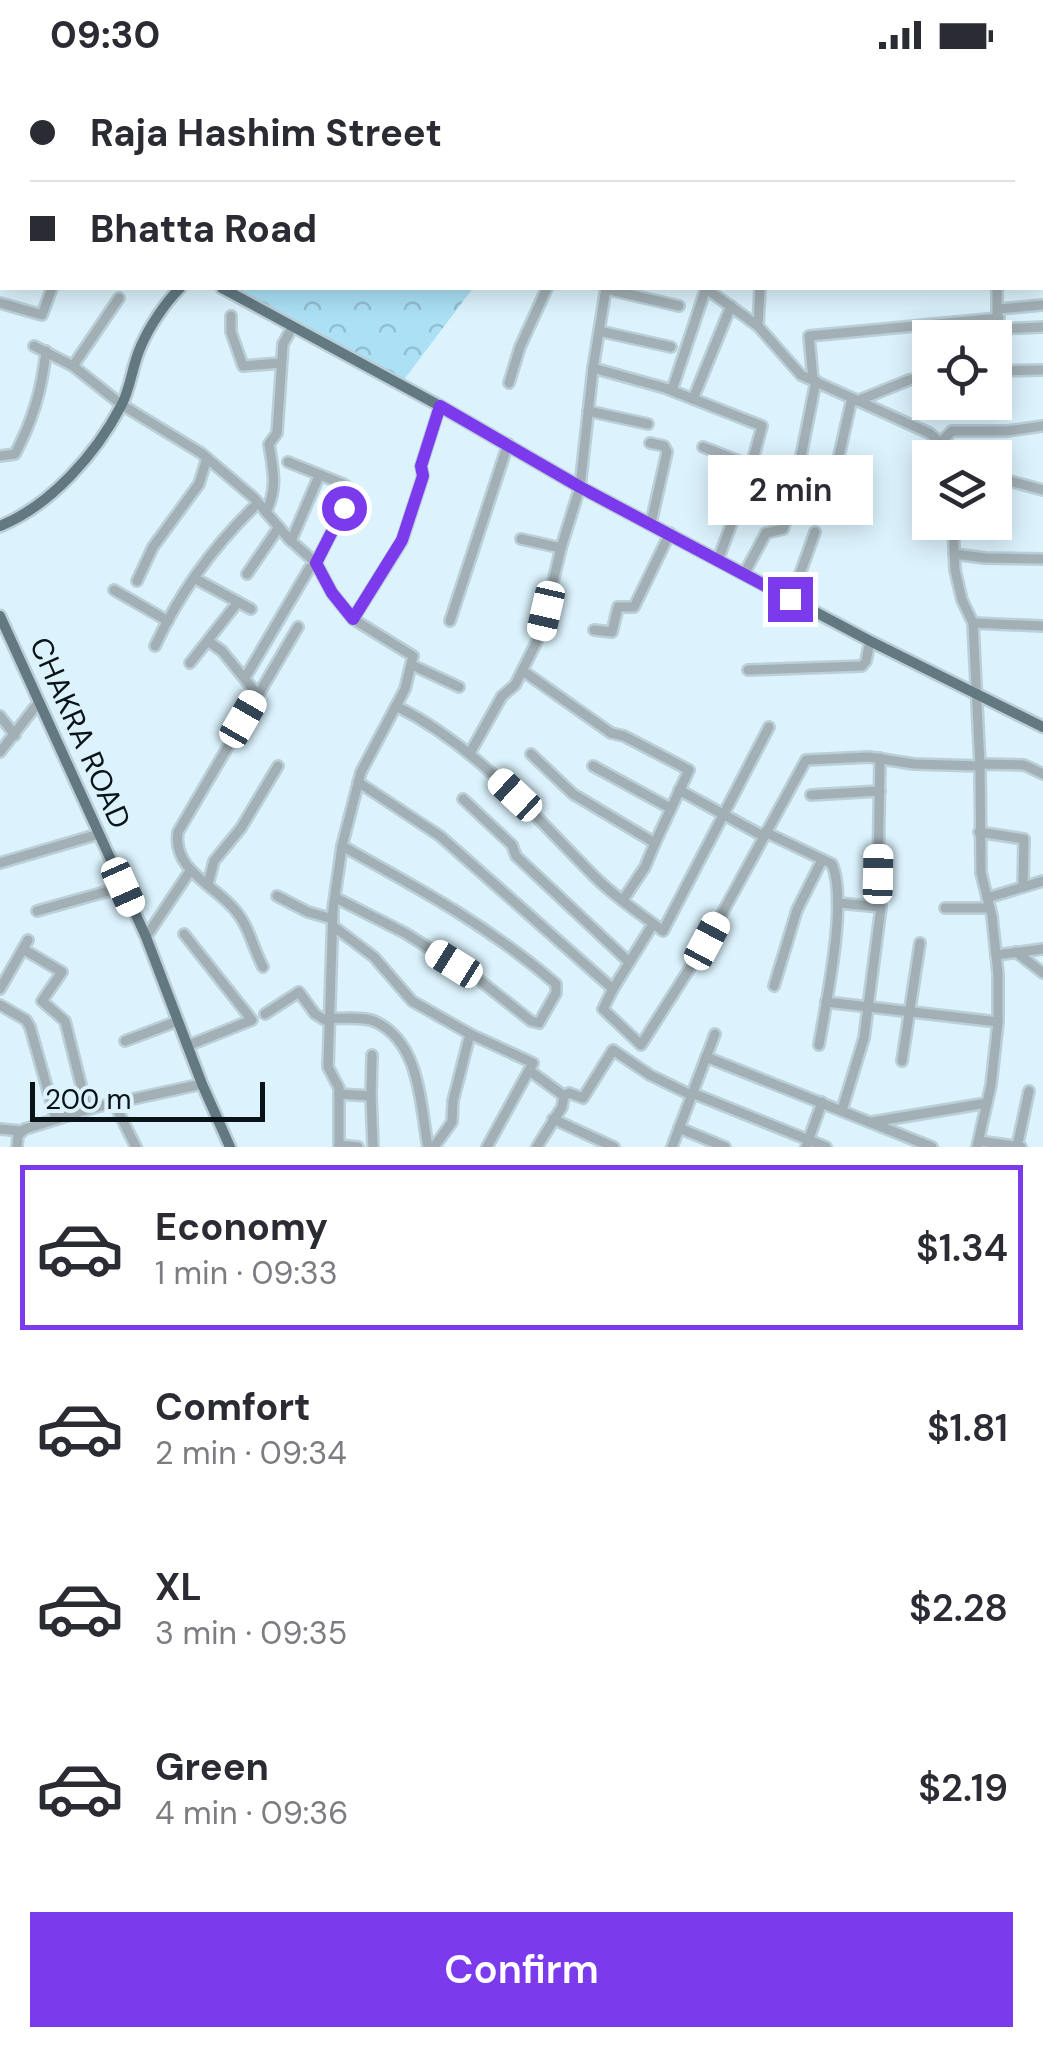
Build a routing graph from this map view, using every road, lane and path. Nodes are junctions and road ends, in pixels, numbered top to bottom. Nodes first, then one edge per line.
1 (51, 290) edge
2 (179, 290) edge
3 (226, 290) edge
4 (546, 290) edge
5 (606, 290) edge
6 (614, 290) edge
7 (709, 290) edge
8 (710, 290) edge
9 (760, 290) edge
10 (996, 290) edge
11 (119, 298) dead end
12 (0, 304) edge
13 (1043, 304) edge
14 (679, 306) dead end
15 (731, 306) junction
16 (231, 316) dead end
17 (999, 318) junction
18 (293, 326) junction
19 (758, 326) junction
20 (1043, 327) edge
21 (599, 331) junction
22 (34, 346) dead end
23 (671, 348) dead end
24 (46, 351) junction
25 (281, 362) junction
26 (74, 366) junction
27 (593, 368) junction
28 (1043, 370) edge
29 (1012, 371) edge
30 (814, 380) junction
31 (912, 380) edge
32 (510, 382) dead end
33 (672, 390) junction
34 (693, 399) junction
35 (854, 399) junction
36 (122, 405) junction
37 (440, 406) junction
38 (588, 411) junction
39 (648, 424) dead end
40 (1043, 426) edge
41 (939, 440) edge
42 (943, 440) edge
43 (650, 443) dead end
44 (508, 444) junction
45 (703, 447) dead end
46 (0, 456) edge
47 (206, 458) junction
48 (288, 462) dead end
49 (752, 466) junction
50 (319, 476) junction
51 (1012, 482) edge
52 (580, 487) junction
53 (1043, 490) edge
54 (829, 500) dead end
55 (262, 508) junction
56 (651, 524) junction
57 (0, 526) edge
58 (279, 528) junction
59 (815, 532) dead end
60 (670, 533) junction
61 (522, 539) dead end
62 (953, 540) edge
63 (291, 541) junction
64 (561, 548) junction
65 (954, 554) junction
66 (1043, 559) edge
67 (718, 560) junction
68 (316, 563) junction
69 (247, 574) dead end
70 (744, 574) junction
71 (194, 578) junction
72 (138, 581) dead end
73 (114, 590) dead end
74 (790, 599) junction
75 (238, 602) junction
76 (251, 610) dead end
77 (0, 619) edge
78 (353, 619) junction
79 (168, 621) junction
80 (450, 621) dead end
81 (973, 623) junction
82 (1043, 626) edge
83 (298, 627) dead end
84 (594, 630) dead end
85 (870, 640) junction
86 (208, 641) junction
87 (155, 646) dead end
88 (190, 664) dead end
89 (412, 665) junction
90 (748, 670) dead end
91 (523, 671) junction
92 (244, 678) junction
93 (460, 688) dead end
94 (976, 692) junction
95 (257, 694) junction
96 (39, 702) junction
97 (396, 706) junction
98 (0, 716) edge
99 (769, 727) dead end
100 (1043, 728) edge
101 (15, 735) junction
102 (0, 752) edge
103 (470, 753) junction
104 (531, 754) dead end
105 (880, 758) junction
106 (980, 765) junction
107 (278, 766) dead end
108 (592, 766) dead end
109 (1043, 774) edge
110 (358, 782) junction
111 (679, 790) junction
112 (880, 792) junction
113 (811, 795) dead end
114 (462, 799) dead end
115 (670, 808) junction
116 (722, 816) junction
117 (979, 832) junction
118 (99, 834) junction
119 (764, 834) junction
120 (655, 843) junction
121 (342, 846) junction
122 (822, 860) junction
123 (0, 863) edge
124 (190, 871) junction
125 (1043, 881) edge
126 (208, 884) junction
127 (123, 887) junction
128 (1023, 887) junction
129 (276, 896) dead end
130 (336, 898) junction
131 (623, 900) junction
132 (838, 903) junction
133 (989, 903) junction
134 (881, 907) junction
135 (945, 908) dead end
136 (36, 911) dead end
137 (333, 922) junction
138 (653, 924) junction
139 (184, 934) dead end
140 (146, 937) junction
141 (920, 944) dead end
142 (1043, 949) edge
143 (1016, 952) junction
144 (996, 955) junction
145 (630, 962) junction
146 (263, 967) dead end
147 (1043, 973) edge
148 (774, 986) dead end
149 (0, 989) edge
150 (613, 989) junction
151 (826, 1002) junction
152 (0, 1005) edge
153 (867, 1008) junction
154 (909, 1013) junction
155 (265, 1014) dead end
156 (178, 1020) junction
157 (330, 1020) junction
158 (998, 1022) junction
159 (470, 1034) junction
160 (715, 1034) dead end
161 (125, 1041) dead end
162 (819, 1045) dead end
163 (188, 1046) junction
164 (372, 1055) dead end
165 (706, 1057) junction
166 (902, 1061) dead end
167 (530, 1071) junction
168 (202, 1084) junction
169 (1029, 1091) dead end
170 (339, 1094) junction
171 (692, 1094) junction
172 (371, 1096) junction
173 (564, 1096) junction
174 (822, 1102) junction
175 (114, 1103) junction
176 (987, 1103) junction
177 (88, 1110) junction
178 (842, 1110) junction
179 (554, 1119) junction
180 (56, 1120) junction
181 (870, 1122) junction
182 (679, 1128) junction
183 (0, 1129) edge
184 (21, 1132) junction
185 (807, 1144) edge
186 (978, 1144) edge
187 (339, 1146) edge
188 (17, 1147) edge
189 (136, 1147) edge
190 (230, 1147) edge
191 (358, 1147) edge
192 (373, 1147) edge
193 (431, 1147) edge
194 (487, 1147) edge
195 (537, 1147) edge
196 (614, 1147) edge
197 (672, 1147) edge
198 (725, 1147) edge
199 (826, 1147) edge
200 (932, 1147) edge
201 (1019, 1147) edge

1 - 12 street
2 - 36 main road
3 - 18 main road
4 - 32 street
5 - 21 street
6 - 14 street
7 - 33 street
8 - 15 street
9 - 19 street
10 - 17 street
11 - 26 street
13 - 17 street
15 - 19 street
15 - 34 street
16 - 25 street
17 - 20 street
17 - 30 street
18 - 25 street
18 - 37 main road
19 - 30 street
21 - 23 street
21 - 27 street
22 - 24 street
24 - 26 street
24 - 46 street
25 - 55 street
26 - 36 street
27 - 33 street
27 - 38 street
28 - 29 street
30 - 35 street
30 - 70 street
31 - 35 street
33 - 34 street
34 - 49 street
35 - 41 street
35 - 54 street
36 - 47 street
36 - 57 main road
37 - 44 main road
37 - 78 street
38 - 39 street
38 - 52 street
40 - 42 street
43 - 56 street
44 - 52 main road
44 - 80 street
45 - 49 street
47 - 55 street
47 - 72 street
48 - 50 street
49 - 67 street
50 - 63 street
50 - 68 street
51 - 53 street
52 - 56 main road
52 - 64 street
55 - 58 street
55 - 71 street
56 - 60 main road
58 - 63 street
58 - 69 street
59 - 74 street
60 - 67 main road
60 - 84 street
61 - 64 street
62 - 65 street
63 - 68 street
64 - 91 street
65 - 66 street
65 - 81 street
67 - 70 main road
68 - 78 street
68 - 92 street
70 - 74 main road
71 - 75 street
71 - 79 street
73 - 79 street
74 - 85 main road
75 - 76 street
75 - 86 street
77 - 96 main road, CHAKRA ROAD
78 - 89 street
79 - 87 street
81 - 82 street
81 - 94 street
83 - 95 street
85 - 90 street
85 - 94 main road
86 - 88 street
86 - 92 street
89 - 93 street
89 - 97 street
91 - 103 street
91 - 111 street
92 - 95 street
94 - 100 main road
94 - 106 street
95 - 124 street
96 - 101 street
96 - 118 main road, CHAKRA ROAD
97 - 103 street
97 - 110 street
98 - 101 street
99 - 116 street
101 - 102 street
103 - 131 street
104 - 120 street
105 - 106 street
105 - 112 street
105 - 119 street
106 - 109 street
106 - 117 street
107 - 126 street
108 - 115 street
110 - 121 street
110 - 150 street
111 - 115 street
111 - 116 street
112 - 113 street
112 - 134 street
114 - 145 street
115 - 120 street
116 - 119 street
116 - 138 street
117 - 128 street
117 - 133 street
118 - 123 street
118 - 127 main road, CHAKRA ROAD
119 - 122 street
119 - 150 street
120 - 131 street
121 - 130 street
121 - 130 street
122 - 132 street
122 - 148 street
124 - 126 street
124 - 140 street
125 - 128 street
126 - 146 street
127 - 136 street
127 - 140 main road, CHAKRA ROAD
128 - 133 street
129 - 137 street
130 - 137 street
131 - 138 street
132 - 134 street
132 - 151 street
133 - 135 street
133 - 144 street
134 - 153 street
137 - 157 street
137 - 159 street
138 - 145 street
139 - 163 street
140 - 156 main road, CHAKRA ROAD
141 - 154 street
142 - 143 street
143 - 144 street
143 - 147 street
144 - 158 street
145 - 150 street
149 - 177 street
151 - 153 street
151 - 162 street
152 - 180 street
153 - 154 street
153 - 178 street
154 - 158 street
154 - 166 street
155 - 157 street
156 - 161 street
156 - 163 main road, CHAKRA ROAD
157 - 170 street
157 - 193 street
158 - 176 street
159 - 167 street
159 - 193 street
160 - 165 street
163 - 168 main road, CHAKRA ROAD
164 - 172 street
165 - 171 street
165 - 174 street
167 - 173 street
167 - 194 street
168 - 175 street
168 - 190 main road, CHAKRA ROAD
169 - 201 street
170 - 172 street
170 - 187 street
171 - 173 street
171 - 182 street
171 - 185 street
172 - 192 street
173 - 179 street
174 - 178 street
174 - 185 street
175 - 177 street
175 - 189 street
176 - 181 street
176 - 186 street
177 - 180 street
178 - 181 street
179 - 195 street
179 - 196 street
180 - 184 street
181 - 200 street
182 - 197 street
182 - 198 street
183 - 184 street
184 - 188 street
185 - 199 street
186 - 201 street
187 - 191 street

